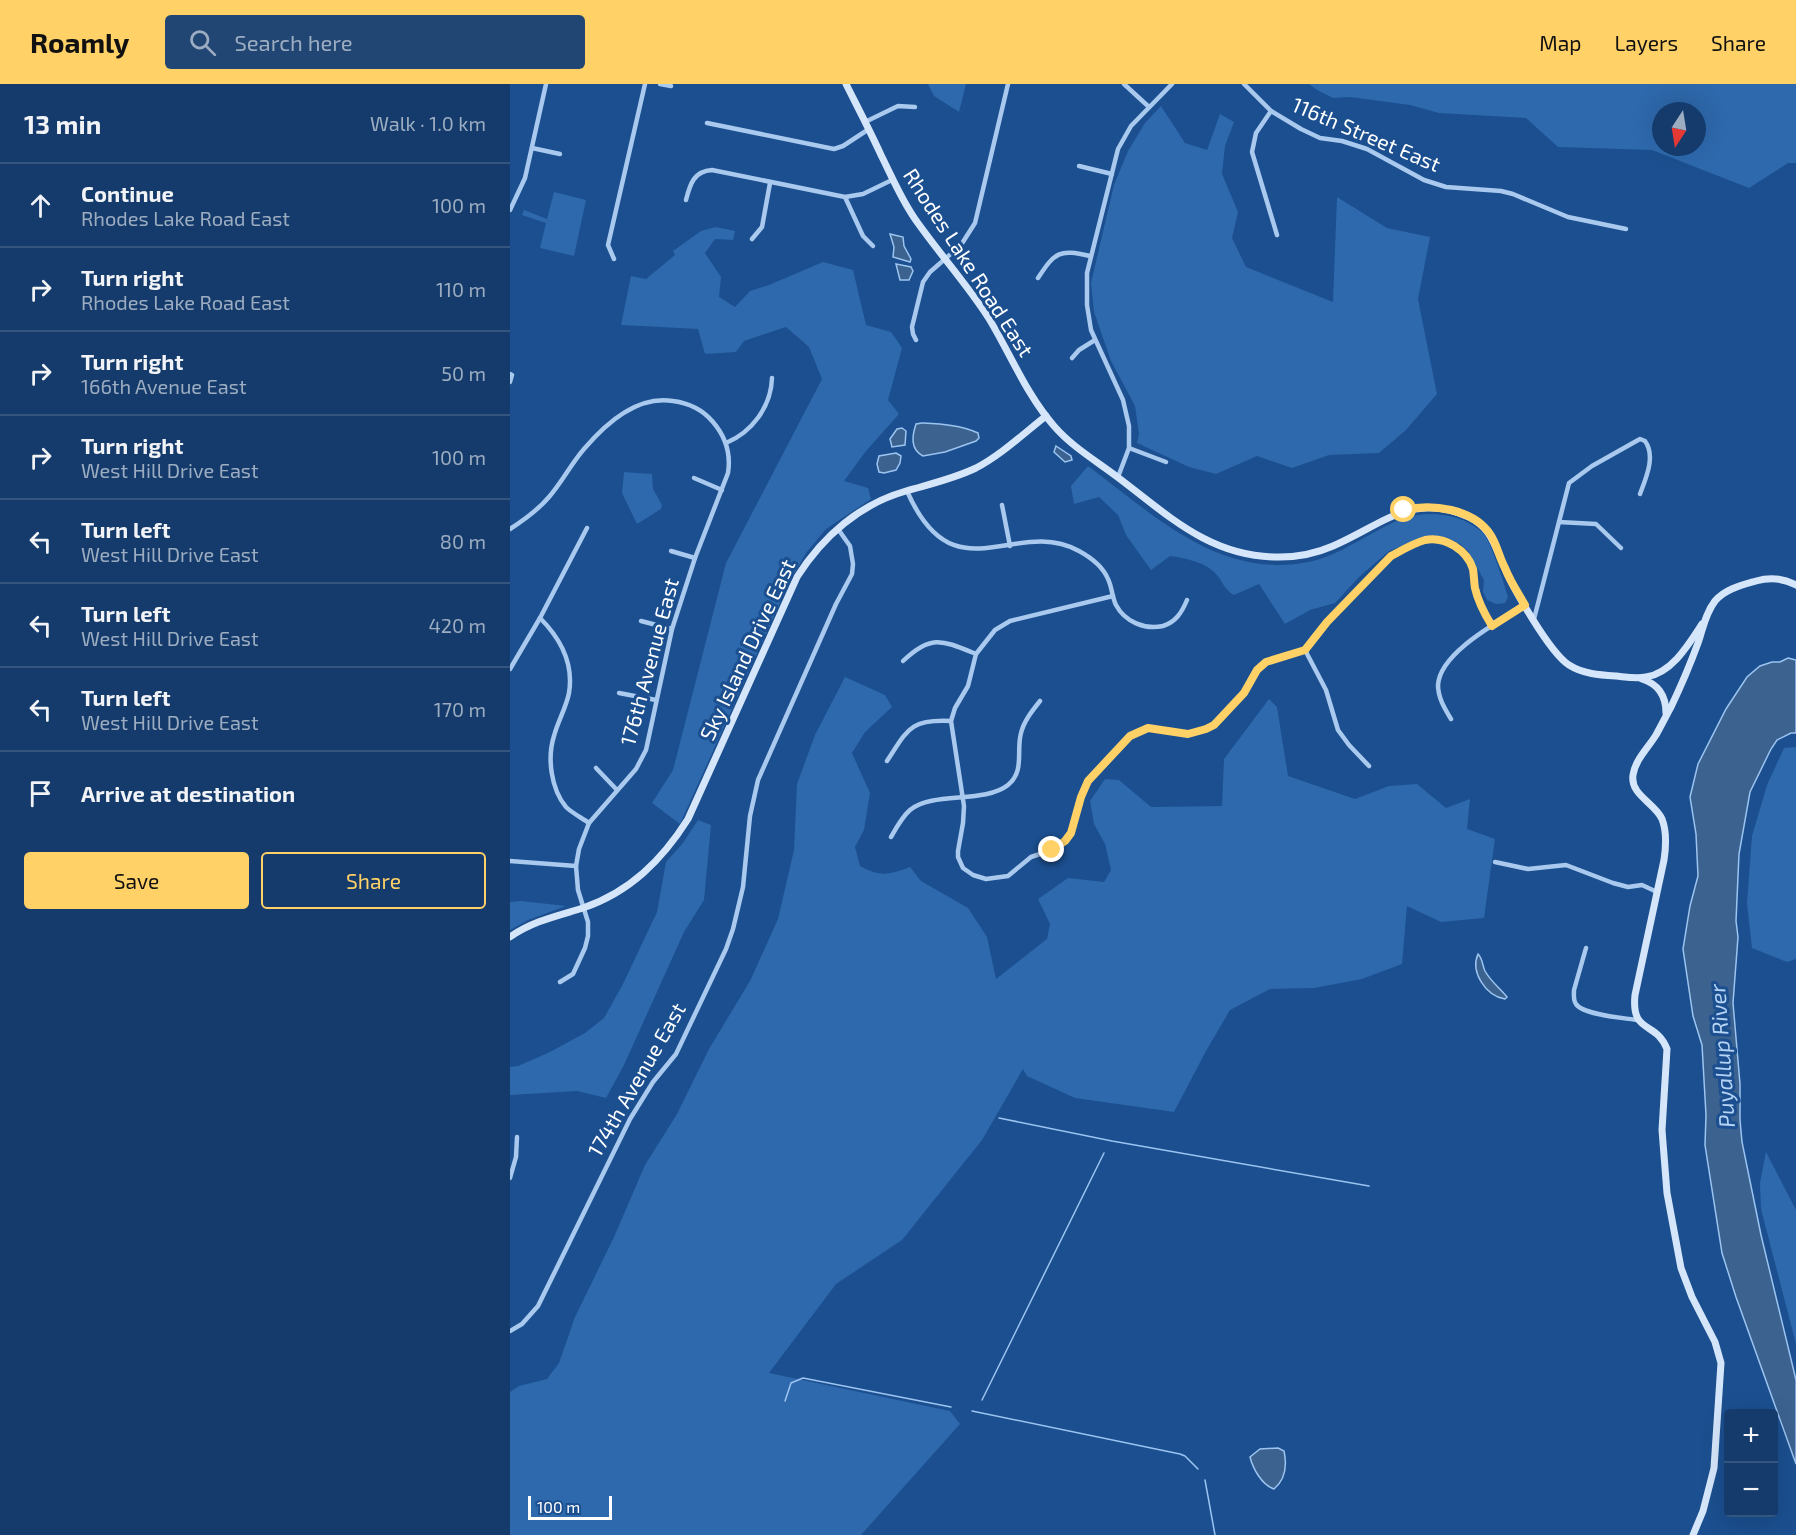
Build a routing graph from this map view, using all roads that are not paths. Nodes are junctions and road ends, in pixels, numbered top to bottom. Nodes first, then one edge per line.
1 (546, 84) edge
2 (645, 84) edge
3 (660, 84) edge
4 (846, 84) edge
5 (1008, 84) edge
6 (1124, 84) edge
7 (1172, 84) edge
8 (1244, 84) edge
9 (671, 86) dead end
10 (915, 107) dead end
11 (1149, 107) junction
12 (1271, 111) junction
13 (707, 123) dead end
14 (867, 126) junction
15 (532, 148) junction
16 (560, 154) dead end
17 (1079, 166) dead end
18 (1112, 174) junction
19 (892, 180) junction
20 (770, 183) junction
21 (845, 197) junction
22 (686, 200) dead end
23 (510, 210) edge
24 (1626, 229) dead end
25 (1277, 236) dead end
26 (752, 239) dead end
27 (873, 246) dead end
28 (1090, 256) junction
29 (945, 258) junction
30 (614, 259) dead end
31 (1038, 278) dead end
32 (916, 340) dead end
33 (1095, 340) junction
34 (1072, 358) dead end
35 (511, 374) edge
36 (772, 378) dead end
37 (510, 382) edge
38 (1046, 416) junction
39 (726, 443) junction
40 (1129, 448) junction
41 (1166, 462) dead end
42 (1118, 477) junction
43 (694, 478) dead end
44 (722, 490) junction
45 (907, 491) junction
46 (1640, 494) dead end
47 (1002, 505) dead end
48 (1560, 522) junction
49 (586, 528) dead end
50 (838, 528) junction
51 (510, 529) edge
52 (1010, 546) junction
53 (1621, 548) dead end
54 (671, 551) dead end
55 (695, 558) junction
56 (1796, 585) edge
57 (1113, 596) junction
58 (1187, 600) dead end
59 (1525, 605) junction
60 (540, 618) junction
61 (1534, 619) junction
62 (641, 621) dead end
63 (1702, 624) junction
64 (1492, 626) junction
65 (672, 629) junction
66 (1305, 650) junction
67 (976, 654) junction
68 (903, 661) dead end
69 (510, 669) edge
70 (1635, 678) junction
71 (619, 693) dead end
72 (656, 700) junction
73 (1040, 701) dead end
74 (1665, 718) junction
75 (1451, 719) dead end
76 (951, 721) junction
77 (887, 761) dead end
78 (1369, 766) dead end
79 (596, 768) dead end
80 (617, 790) junction
81 (963, 797) junction
82 (589, 823) junction
83 (891, 837) dead end
84 (510, 861) edge
85 (1495, 862) dead end
86 (576, 866) junction
87 (1657, 892) junction
88 (584, 907) junction
89 (510, 937) edge
90 (1586, 948) dead end
91 (560, 982) dead end
92 (1637, 1020) junction
93 (517, 1137) dead end
94 (510, 1178) edge
95 (510, 1331) edge
96 (1693, 1535) edge

1 - 15 street
2 - 30 street
3 - 9 street
4 - 14 street, Rhodes Lake Road East
5 - 29 street
6 - 11 street
7 - 11 street
8 - 12 street, 116th Street East
10 - 14 street
11 - 18 street
12 - 24 street, 116th Street East
12 - 25 street
13 - 14 street
14 - 19 street, Rhodes Lake Road East
15 - 16 street
15 - 23 street
17 - 18 street
18 - 28 street
19 - 21 street
19 - 29 street, Rhodes Lake Road East
20 - 21 street
20 - 22 street
20 - 26 street
21 - 27 street
28 - 31 street
28 - 33 street
29 - 32 street
29 - 38 street, Rhodes Lake Road East
33 - 34 street
33 - 40 street
35 - 37 street
36 - 39 street
38 - 42 street, Rhodes Lake Road East
38 - 45 street, Sky Island Drive East
39 - 44 street, 176th Avenue East
39 - 51 street
40 - 41 street
40 - 42 street
42 - 59 street, Rhodes Lake Road East
43 - 44 street
44 - 55 street, 176th Avenue East
45 - 50 street, Sky Island Drive East
45 - 52 street
46 - 48 street
47 - 52 street
48 - 53 street
48 - 61 street
49 - 60 street
50 - 88 street, Sky Island Drive East
50 - 95 street, 174th Avenue East
52 - 57 street
54 - 55 street
55 - 65 street, 176th Avenue East
56 - 63 street, Rhodes Lake Road East
57 - 58 street
57 - 67 street
59 - 61 street, Rhodes Lake Road East
59 - 64 street
60 - 69 street
60 - 82 street
61 - 70 street, Rhodes Lake Road East
62 - 65 street
63 - 70 street, Rhodes Lake Road East
63 - 74 street
64 - 66 street
64 - 75 street
65 - 72 street, 176th Avenue East
66 - 78 street
66 - 81 street
67 - 68 street
67 - 76 street
70 - 74 street, Rhodes Lake Road East
71 - 72 street
72 - 80 street, 176th Avenue East
73 - 81 street
74 - 87 street
76 - 77 street
76 - 81 street
79 - 80 street
80 - 82 street, 176th Avenue East
81 - 83 street
82 - 86 street, 176th Avenue East
84 - 86 street
85 - 87 street
86 - 88 street, 176th Avenue East
87 - 92 street
88 - 89 street, Sky Island Drive East
88 - 91 street, 176th Avenue East
90 - 92 street
92 - 96 street
93 - 94 street

